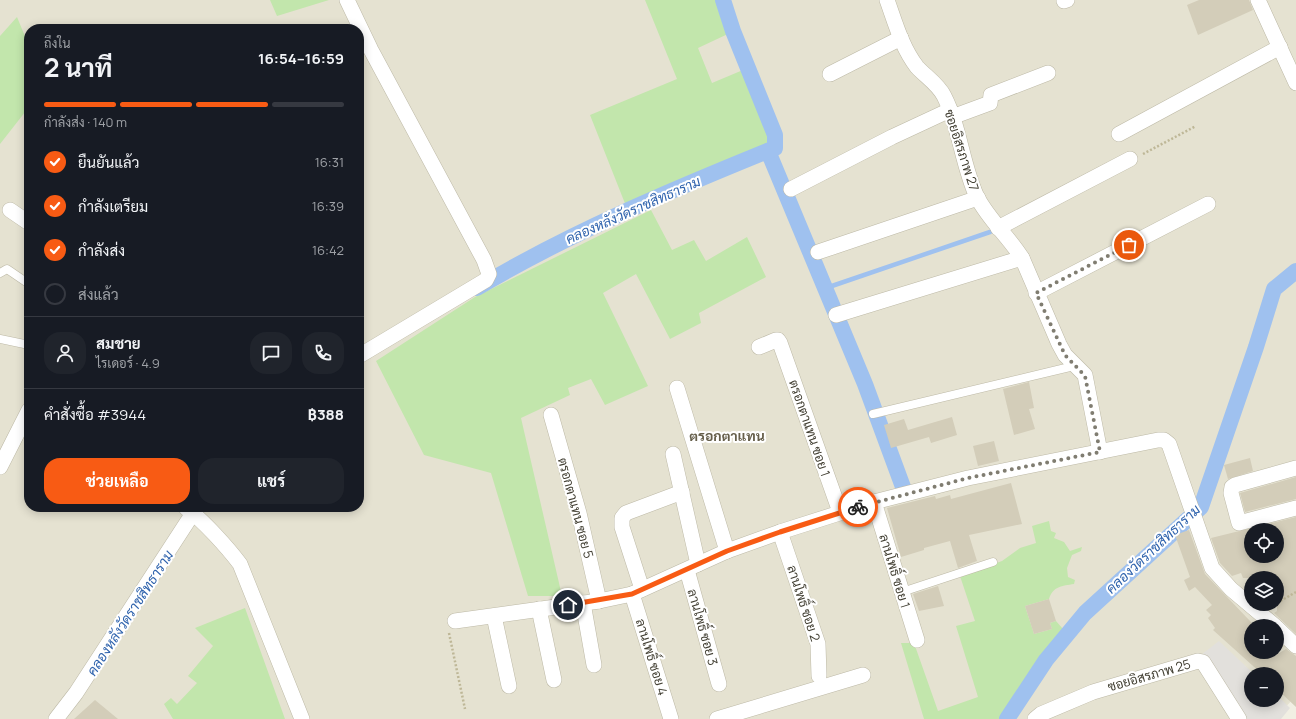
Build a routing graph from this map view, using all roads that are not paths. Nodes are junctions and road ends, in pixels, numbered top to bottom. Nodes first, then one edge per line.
1 (347, 0) edge
2 (887, 0) edge
3 (1258, 0) edge
4 (359, 24) edge
5 (364, 35) edge
6 (901, 38) junction
7 (1280, 47) junction
8 (1048, 73) dead end
9 (830, 74) dead end
10 (1296, 83) edge
11 (951, 114) junction
12 (1119, 134) dead end
13 (1130, 159) road end
14 (791, 189) dead end
15 (978, 198) junction
16 (1208, 204) dead end
17 (10, 210) dead end
18 (24, 220) edge
19 (998, 228) junction
20 (818, 252) dead end
21 (1022, 258) junction
22 (0, 273) edge
23 (24, 281) edge
24 (1036, 293) junction
25 (836, 315) dead end
26 (0, 339) edge
27 (24, 344) edge
28 (759, 347) dead end
29 (364, 353) edge
30 (1074, 366) junction
31 (677, 388) dead end
32 (873, 414) dead end
33 (551, 415) dead end
34 (24, 420) edge
35 (1100, 452) junction
36 (673, 454) dead end
37 (0, 467) edge
38 (1296, 468) edge
39 (682, 492) junction
40 (874, 502) junction
41 (1296, 508) edge
42 (191, 512) edge
43 (194, 512) edge
44 (840, 512) junction
45 (780, 532) junction
46 (727, 551) junction
47 (993, 562) dead end
48 (692, 567) junction
49 (637, 591) junction
50 (902, 592) junction
51 (599, 601) junction
52 (583, 603) junction
53 (539, 609) junction
54 (494, 616) junction
55 (1267, 619) edge
56 (455, 621) road end
57 (1284, 635) edge
58 (917, 640) dead end
59 (1296, 646) edge
60 (594, 665) dead end
61 (864, 675) dead end
62 (819, 676) dead end
63 (554, 680) dead end
64 (719, 684) dead end
65 (509, 686) dead end
66 (56, 719) edge
67 (302, 719) edge
68 (671, 719) edge
69 (717, 719) edge
70 (1035, 719) edge
71 (1239, 719) edge

1 - 4 street
2 - 6 street, ซอยอิสรภาพ 27
3 - 7 street
5 - 29 street
6 - 9 street
6 - 11 street, ซอยอิสรภาพ 27
7 - 10 street
7 - 12 street
8 - 11 street
11 - 14 street
11 - 15 street, ซอยอิสรภาพ 27
13 - 19 street
15 - 19 street, ซอยอิสรภาพ 27
15 - 20 street
16 - 24 street
17 - 18 street
19 - 21 street, ซอยอิสรภาพ 27
21 - 24 street, ซอยอิสรภาพ 27
21 - 25 street
22 - 23 lane
24 - 30 street, ซอยอิสรภาพ 27
26 - 27 lane
28 - 44 street, ตรอกตาแทน ซอย 1
30 - 32 lane
30 - 35 street, ซอยอิสรภาพ 27
31 - 46 street
33 - 51 street, ตรอกตาแทน ซอย 5
34 - 37 street
35 - 40 street
35 - 55 street
36 - 39 street, ลานโพธิ์ ซอย 3
38 - 41 street
39 - 48 street, ลานโพธิ์ ซอย 3
39 - 49 street, ลานโพธิ์ ซอย 4
40 - 44 street
40 - 50 street, ลานโพธิ์ ซอย 1
42 - 66 street
43 - 67 street
44 - 45 street
45 - 46 street
45 - 62 street, ลานโพธิ์ ซอย 2
46 - 48 street
47 - 50 lane
48 - 49 street
48 - 64 street, ลานโพธิ์ ซอย 3
49 - 51 street
49 - 68 street, ลานโพธิ์ ซอย 4
50 - 58 street, ลานโพธิ์ ซอย 1
51 - 52 street
52 - 53 street
52 - 60 street
53 - 54 street
53 - 63 street
54 - 56 street
54 - 65 street
57 - 59 street
61 - 69 street
70 - 71 street, ซอยอิสรภาพ 25

